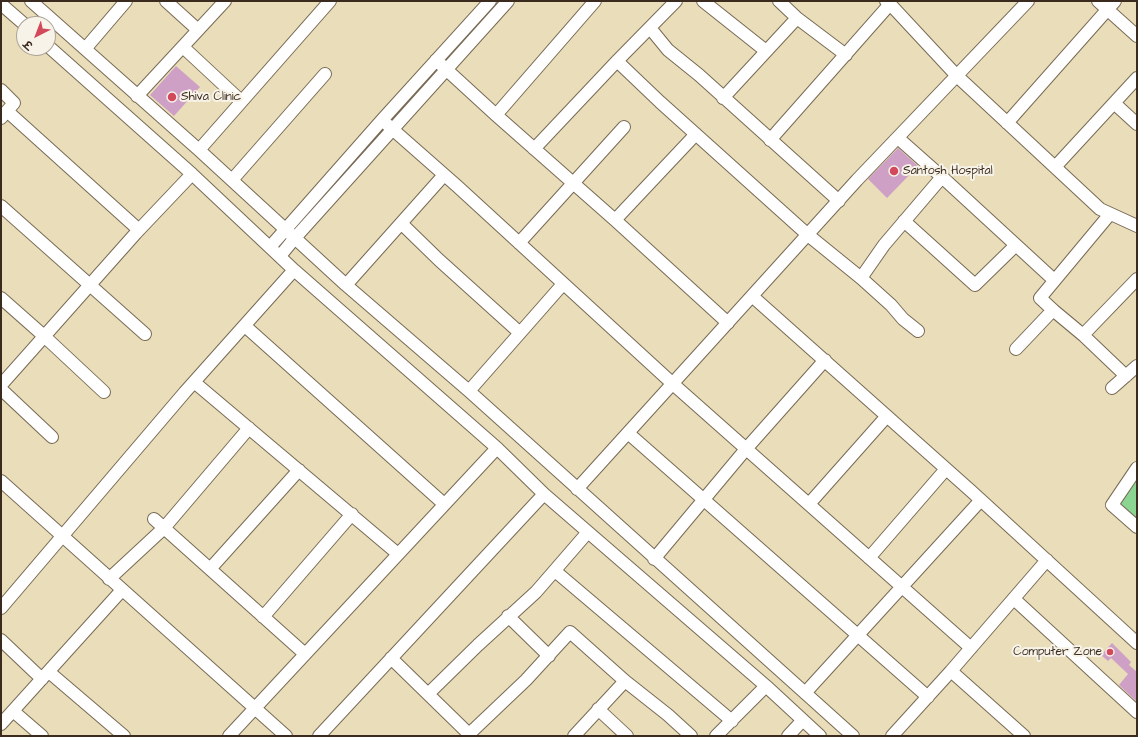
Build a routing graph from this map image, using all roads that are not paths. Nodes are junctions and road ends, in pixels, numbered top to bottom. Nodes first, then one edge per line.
1 (31, 1) edge
2 (126, 1) edge
3 (166, 1) edge
4 (225, 1) edge
5 (330, 1) edge
6 (490, 1) edge
7 (508, 1) edge
8 (595, 1) edge
9 (676, 1) edge
10 (703, 1) edge
11 (779, 1) edge
12 (1098, 1) edge
13 (1024, 2) edge
14 (888, 3) edge
15 (1, 4) edge
16 (1111, 5) edge
17 (16, 17) edge
18 (797, 18) junction
19 (650, 28) junction
20 (198, 30) junction
21 (1137, 36) edge
22 (183, 47) junction
23 (85, 49) junction
24 (766, 51) junction
25 (56, 53) edge
26 (846, 55) junction
27 (436, 60) junction
28 (617, 61) junction
29 (447, 70) junction
30 (325, 74) dead end
31 (957, 76) junction
32 (1137, 78) edge
33 (1, 90) edge
34 (137, 96) junction
35 (723, 98) junction
36 (241, 101) junction
37 (1114, 103) junction
38 (4, 114) edge
39 (496, 115) junction
40 (382, 120) junction
41 (1007, 123) junction
42 (1137, 124) edge
43 (624, 127) dead end
44 (393, 130) junction
45 (696, 134) junction
46 (898, 138) junction
47 (770, 140) junction
48 (534, 149) junction
49 (199, 150) junction
50 (1055, 167) junction
51 (192, 174) junction
52 (444, 175) junction
53 (942, 177) junction
54 (232, 180) junction
55 (573, 182) junction
56 (839, 201) junction
57 (1, 206) edge
58 (1110, 214) junction
59 (615, 220) junction
60 (904, 222) junction
61 (402, 224) junction
62 (1137, 226) edge
63 (139, 230) junction
64 (286, 230) junction
65 (808, 235) junction
66 (294, 239) junction
67 (519, 243) junction
68 (1016, 245) junction
69 (270, 247) junction
70 (280, 256) junction
71 (294, 270) junction
72 (861, 278) junction
73 (1137, 279) edge
74 (1054, 280) junction
75 (564, 284) junction
76 (90, 285) junction
77 (346, 285) junction
78 (752, 296) junction
79 (1, 298) edge
80 (1053, 310) junction
81 (728, 323) junction
82 (245, 326) junction
83 (918, 331) dead end
84 (520, 333) junction
85 (145, 334) dead end
86 (1084, 335) junction
87 (44, 336) junction
88 (1016, 349) dead end
89 (825, 360) junction
90 (1137, 366) edge
91 (1126, 376) junction
92 (194, 382) junction
93 (673, 384) junction
94 (1, 385) edge
95 (1112, 388) dead end
96 (1, 389) edge
97 (469, 391) junction
98 (104, 392) dead end
99 (887, 416) junction
100 (249, 428) junction
101 (628, 433) junction
102 (52, 437) dead end
103 (496, 448) junction
104 (746, 449) junction
105 (1137, 468) edge
106 (946, 469) junction
107 (299, 470) junction
108 (1, 481) edge
109 (577, 489) junction
110 (544, 494) junction
111 (703, 500) junction
112 (981, 500) junction
113 (444, 504) junction
114 (809, 504) junction
115 (352, 514) junction
116 (154, 519) dead end
117 (1137, 527) edge
118 (164, 528) junction
119 (588, 532) junction
120 (62, 536) junction
121 (398, 554) junction
122 (869, 558) junction
123 (654, 559) junction
124 (1047, 560) junction
125 (210, 569) junction
126 (555, 571) junction
127 (109, 579) junction
128 (902, 587) junction
129 (122, 590) junction
130 (1014, 599) junction
131 (1, 608) edge
132 (508, 616) junction
133 (264, 617) junction
134 (857, 636) junction
135 (1, 640) edge
136 (1137, 643) edge
137 (971, 648) junction
138 (305, 654) junction
139 (549, 656) junction
140 (391, 658) junction
141 (951, 671) junction
142 (45, 675) junction
143 (625, 681) junction
144 (766, 686) junction
145 (805, 693) junction
146 (428, 694) junction
147 (928, 697) junction
148 (254, 709) junction
149 (598, 709) junction
150 (13, 711) junction
151 (1137, 712) edge
152 (802, 720) junction
153 (732, 721) junction
154 (1, 724) edge
155 (469, 735) edge
156 (42, 736) edge
157 (124, 736) edge
158 (229, 736) edge
159 (286, 736) edge
160 (319, 736) edge
161 (574, 736) edge
162 (627, 736) edge
163 (691, 736) edge
164 (716, 736) edge
165 (788, 736) edge
166 (820, 736) edge
167 (853, 736) edge
168 (892, 736) edge
169 (1024, 736) edge

1 - 23 street
2 - 23 street
3 - 20 street
4 - 20 street
5 - 36 street
6 - 27 street
7 - 29 street
8 - 39 street
9 - 19 street
10 - 24 street
11 - 18 street
12 - 16 street
13 - 31 street
14 - 26 street
14 - 31 street
15 - 17 street
16 - 21 street
16 - 41 street
18 - 24 street
18 - 26 street
19 - 28 street
19 - 35 street
20 - 22 street
22 - 34 street
22 - 36 street
23 - 34 street
24 - 35 street
25 - 51 street
26 - 47 street
27 - 29 street
27 - 40 street
28 - 45 street
28 - 48 street
29 - 39 street
29 - 44 street
30 - 54 street
31 - 41 street
31 - 46 street
32 - 37 street
33 - 38 street
34 - 49 street
35 - 47 street
36 - 49 street
37 - 42 street
37 - 50 street
38 - 63 street
39 - 48 street
40 - 44 street
40 - 64 street
41 - 50 street
43 - 55 street
44 - 52 street
44 - 66 street
45 - 59 street
45 - 65 street
46 - 53 street
46 - 56 street
47 - 56 street
48 - 55 street
49 - 54 street
50 - 58 street
51 - 63 street
51 - 69 street
52 - 61 street
52 - 67 street
53 - 60 street
53 - 68 street
54 - 64 street
55 - 59 street
55 - 67 street
56 - 65 street
57 - 76 street
58 - 62 street
58 - 74 street
59 - 81 street
60 - 68 street
60 - 72 street
61 - 77 street
61 - 84 street
63 - 76 street
64 - 66 street
64 - 69 street
65 - 72 street
65 - 78 street
66 - 70 street
66 - 77 street
67 - 75 street
68 - 74 street
69 - 70 street
70 - 71 street
71 - 82 street
71 - 103 street
72 - 83 street
73 - 86 street
74 - 80 street
75 - 84 street
75 - 93 street
76 - 85 street
76 - 87 street
77 - 97 street
78 - 81 street
78 - 89 street
79 - 87 street
80 - 86 street
80 - 88 street
81 - 93 street
82 - 92 street
82 - 113 street
84 - 97 street
86 - 91 street
87 - 94 street
87 - 98 street
89 - 99 street
89 - 104 street
90 - 91 street
91 - 95 street
92 - 100 street
92 - 120 street
93 - 101 street
93 - 104 street
96 - 102 street
97 - 109 street
99 - 106 street
99 - 114 street
100 - 107 street
100 - 118 street
101 - 109 street
101 - 111 street
103 - 110 street
103 - 113 street
104 - 111 street
104 - 114 street
105 - 117 street
106 - 112 street
106 - 122 street
107 - 115 street
107 - 125 street
108 - 120 street
109 - 123 street
110 - 119 street
110 - 140 street
111 - 123 street
111 - 134 street
112 - 124 street
112 - 128 street
113 - 121 street
114 - 122 street
115 - 121 street
115 - 133 street
116 - 118 street
118 - 125 street
118 - 127 street
119 - 126 street
119 - 144 street
120 - 127 street
120 - 131 street
121 - 138 street
122 - 128 street
123 - 145 street
124 - 130 street
124 - 136 street
125 - 133 street
126 - 132 street
126 - 153 street
127 - 129 street
128 - 134 street
128 - 137 street
129 - 142 street
129 - 148 street
130 - 137 street
130 - 151 street
132 - 139 street
132 - 146 street
133 - 138 street
134 - 145 street
134 - 147 street
135 - 142 street
137 - 141 street
138 - 148 street
139 - 143 street
139 - 155 street
140 - 146 street
140 - 160 street
141 - 147 street
141 - 169 street
142 - 150 street
142 - 157 street
143 - 149 street
143 - 163 street
144 - 152 street
144 - 153 street
145 - 167 street
146 - 155 street
147 - 168 street
148 - 158 street
148 - 159 street
149 - 161 street
149 - 162 street
150 - 154 street
150 - 156 street
152 - 165 street
152 - 166 street
153 - 164 street

